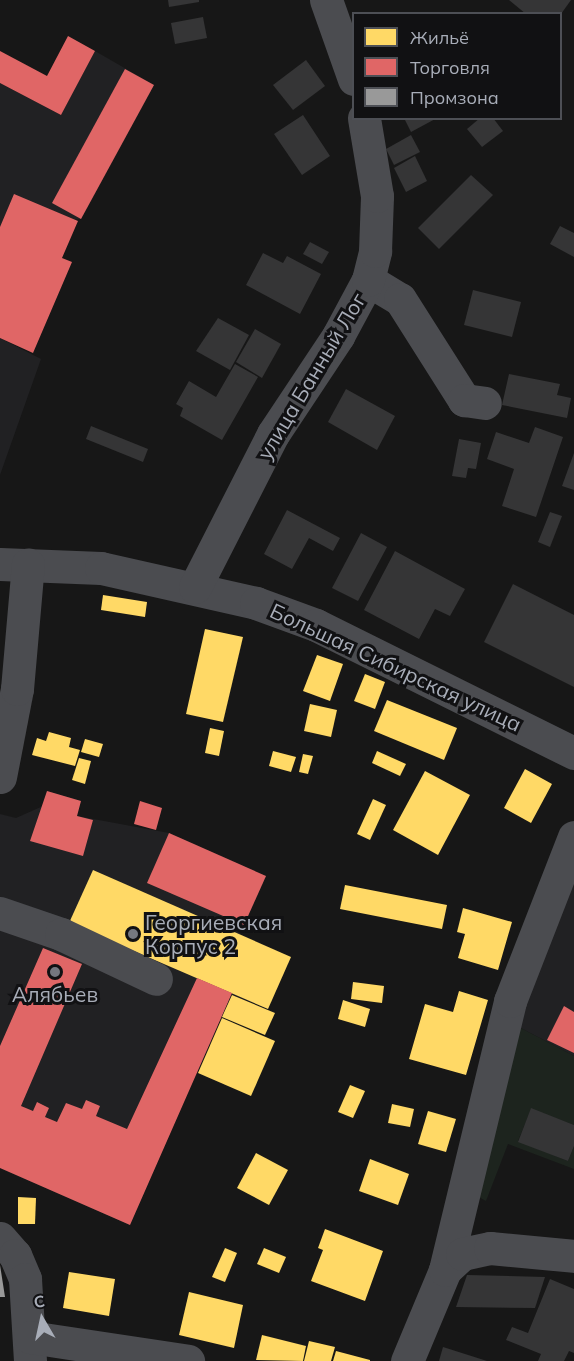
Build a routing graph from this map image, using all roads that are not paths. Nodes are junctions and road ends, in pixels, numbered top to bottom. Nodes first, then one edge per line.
1 (326, 0) edge
2 (352, 73) edge
3 (364, 120) edge
4 (368, 280) junction
5 (485, 404) dead end
6 (14, 564) edge
7 (195, 586) junction
8 (574, 753) edge
9 (0, 777) edge
10 (574, 837) edge
11 (0, 913) edge
12 (156, 979) dead end
13 (0, 1238) edge
14 (574, 1256) edge
15 (445, 1270) junction
16 (30, 1349) edge
17 (188, 1361) edge
18 (407, 1361) edge

1 - 2 street
3 - 4 street, улица Банный Лог
4 - 5 street
4 - 7 street, улица Банный Лог
6 - 7 street, Большая Сибирская улица
6 - 9 street
7 - 8 street, Большая Сибирская улица
10 - 15 street
11 - 12 street
13 - 16 street
14 - 15 street
15 - 18 street
16 - 17 street

